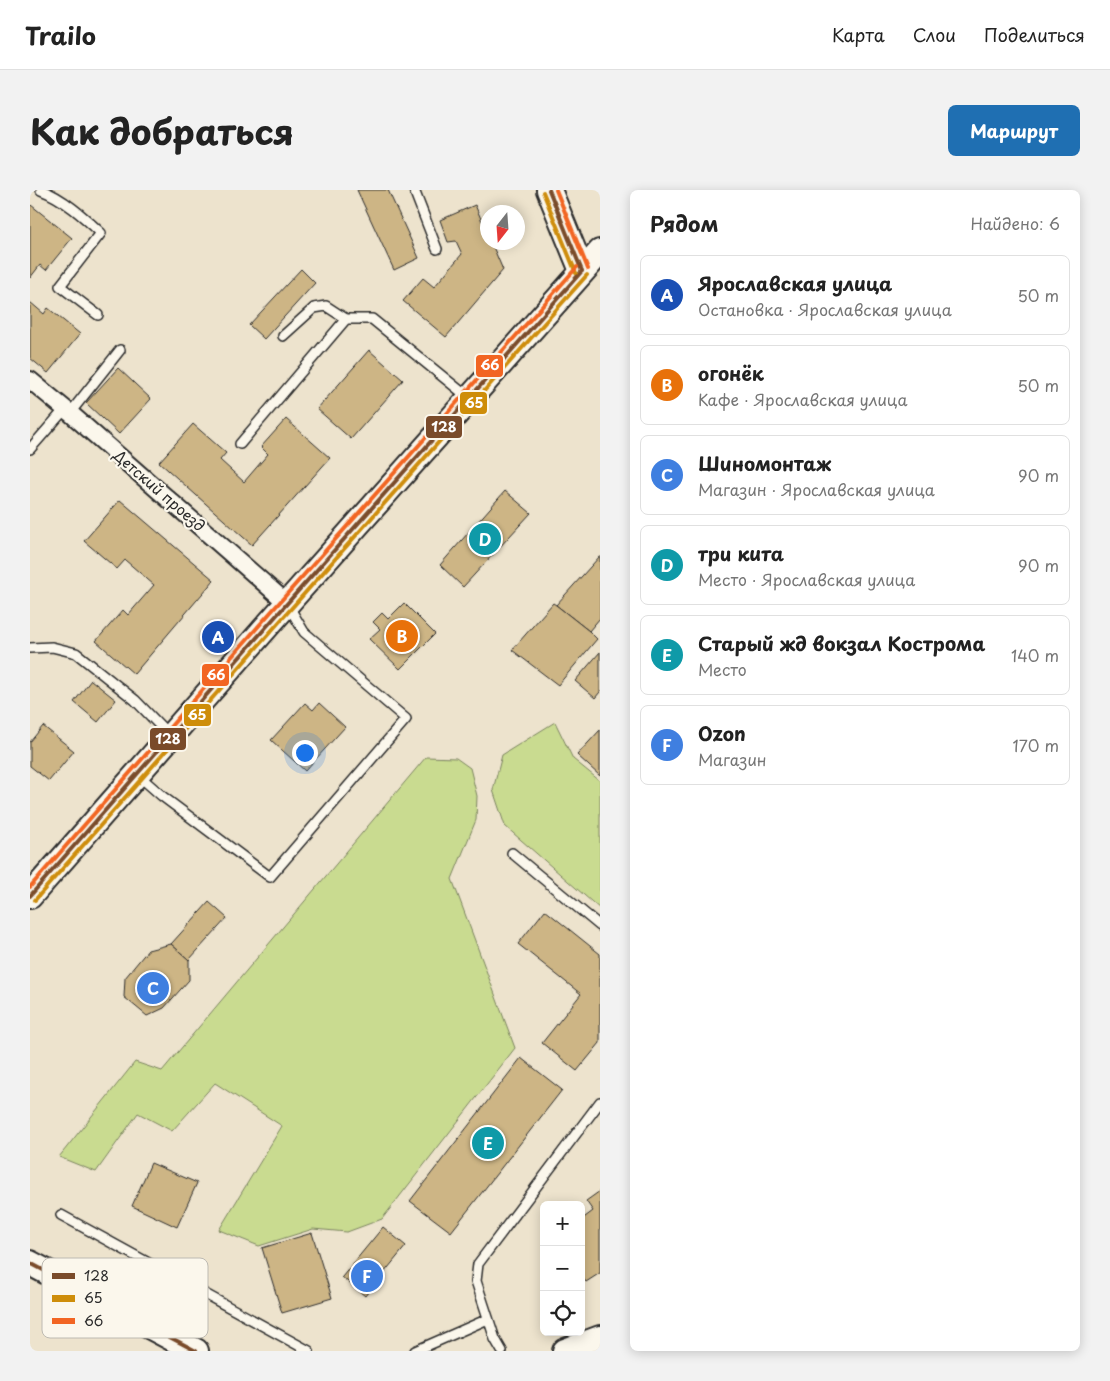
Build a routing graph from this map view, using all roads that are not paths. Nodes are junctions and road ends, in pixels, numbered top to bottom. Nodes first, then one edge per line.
1 (41, 190) edge
2 (414, 190) edge
3 (549, 190) edge
4 (437, 249) dead end
5 (600, 252) edge
6 (582, 271) junction
7 (98, 315) dead end
8 (346, 319) junction
9 (283, 336) dead end
10 (120, 350) dead end
11 (30, 380) edge
12 (469, 398) junction
13 (67, 411) junction
14 (240, 444) dead end
15 (30, 449) edge
16 (288, 604) junction
17 (30, 648) edge
18 (170, 736) junction
19 (136, 774) junction
20 (512, 853) dead end
21 (30, 896) edge
22 (600, 926) edge
23 (600, 1102) edge
24 (61, 1215) dead end
25 (138, 1258) edge
26 (30, 1263) edge
27 (42, 1269) edge
28 (208, 1296) edge
29 (488, 1319) junction
30 (172, 1338) edge
31 (600, 1338) edge
32 (196, 1351) edge
33 (309, 1351) edge
34 (415, 1351) edge
35 (502, 1351) edge
36 (565, 1351) edge

1 - 7 lane
2 - 4 lane
3 - 6 main road
5 - 6 main road
6 - 12 main road
8 - 9 lane
8 - 12 lane
8 - 14 lane
10 - 13 lane
11 - 13 street, Детский проезд
12 - 16 main road
13 - 15 lane
13 - 16 street, Детский проезд
16 - 18 main road
16 - 19 lane
17 - 18 lane
18 - 19 main road
19 - 21 main road
20 - 22 lane
23 - 29 lane
24 - 25 lane
26 - 27 main road
28 - 33 lane
29 - 34 lane
29 - 35 lane
30 - 32 main road
31 - 36 main road

